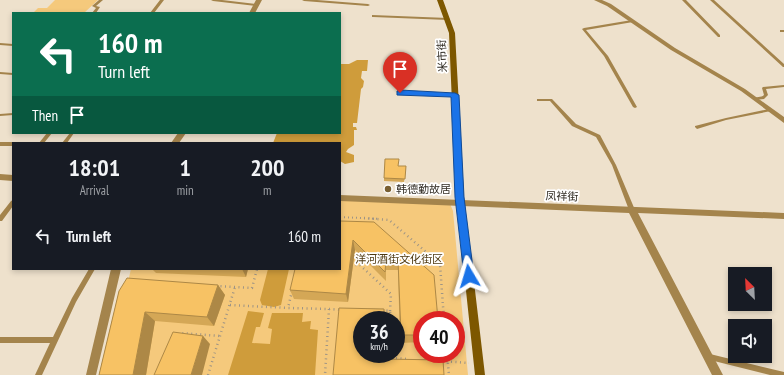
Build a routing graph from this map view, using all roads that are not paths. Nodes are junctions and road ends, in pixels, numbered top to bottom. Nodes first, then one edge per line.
1 (101, 0) edge
2 (162, 0) edge
3 (213, 0) edge
4 (304, 0) edge
5 (440, 0) edge
6 (597, 0) edge
7 (684, 0) edge
8 (712, 0) edge
9 (258, 2) edge
10 (368, 5) dead end
11 (95, 12) edge
12 (153, 12) edge
13 (253, 12) edge
14 (373, 16) dead end
15 (448, 19) junction
16 (632, 21) junction
17 (719, 36) dead end
18 (0, 44) edge
19 (12, 45) edge
20 (784, 66) edge
21 (0, 73) edge
22 (12, 74) edge
23 (784, 86) edge
24 (400, 93) dead end
25 (455, 95) junction
26 (755, 99) junction
27 (538, 100) dead end
28 (635, 107) dead end
29 (769, 110) junction
30 (12, 114) edge
31 (0, 115) edge
32 (784, 121) edge
33 (697, 127) dead end
34 (49, 134) edge
35 (71, 134) edge
36 (42, 142) edge
37 (65, 142) edge
38 (0, 144) edge
39 (12, 144) edge
40 (0, 177) edge
41 (12, 178) edge
42 (341, 198) edge
43 (12, 203) edge
44 (460, 203) junction
45 (632, 210) junction
46 (784, 216) edge
47 (0, 218) edge
48 (91, 270) edge
49 (116, 270) edge
50 (0, 340) edge
51 (55, 340) junction
52 (710, 357) junction
53 (38, 375) edge
54 (91, 375) edge
55 (480, 375) edge
56 (718, 375) edge
57 (784, 375) edge

1 - 11 lane
2 - 12 lane
3 - 9 lane
4 - 10 lane
5 - 15 street, 米市街
6 - 16 street
7 - 17 lane
8 - 20 lane
9 - 13 street
14 - 15 lane
15 - 25 street, 米市街
16 - 26 street
16 - 28 lane
18 - 19 lane
21 - 22 lane
23 - 26 lane
24 - 25 lane
25 - 44 street, 米市街
26 - 29 street
27 - 45 lane
29 - 32 street
29 - 33 lane
30 - 31 lane
34 - 36 lane
35 - 37 lane
38 - 39 lane
40 - 41 street
42 - 44 street, 凤祥街
43 - 47 lane
44 - 45 street, 凤祥街
44 - 55 street, 米市街
45 - 46 street, 凤祥街
45 - 52 street
48 - 51 lane
49 - 54 street
50 - 51 lane
51 - 53 lane
52 - 56 street
52 - 57 lane

